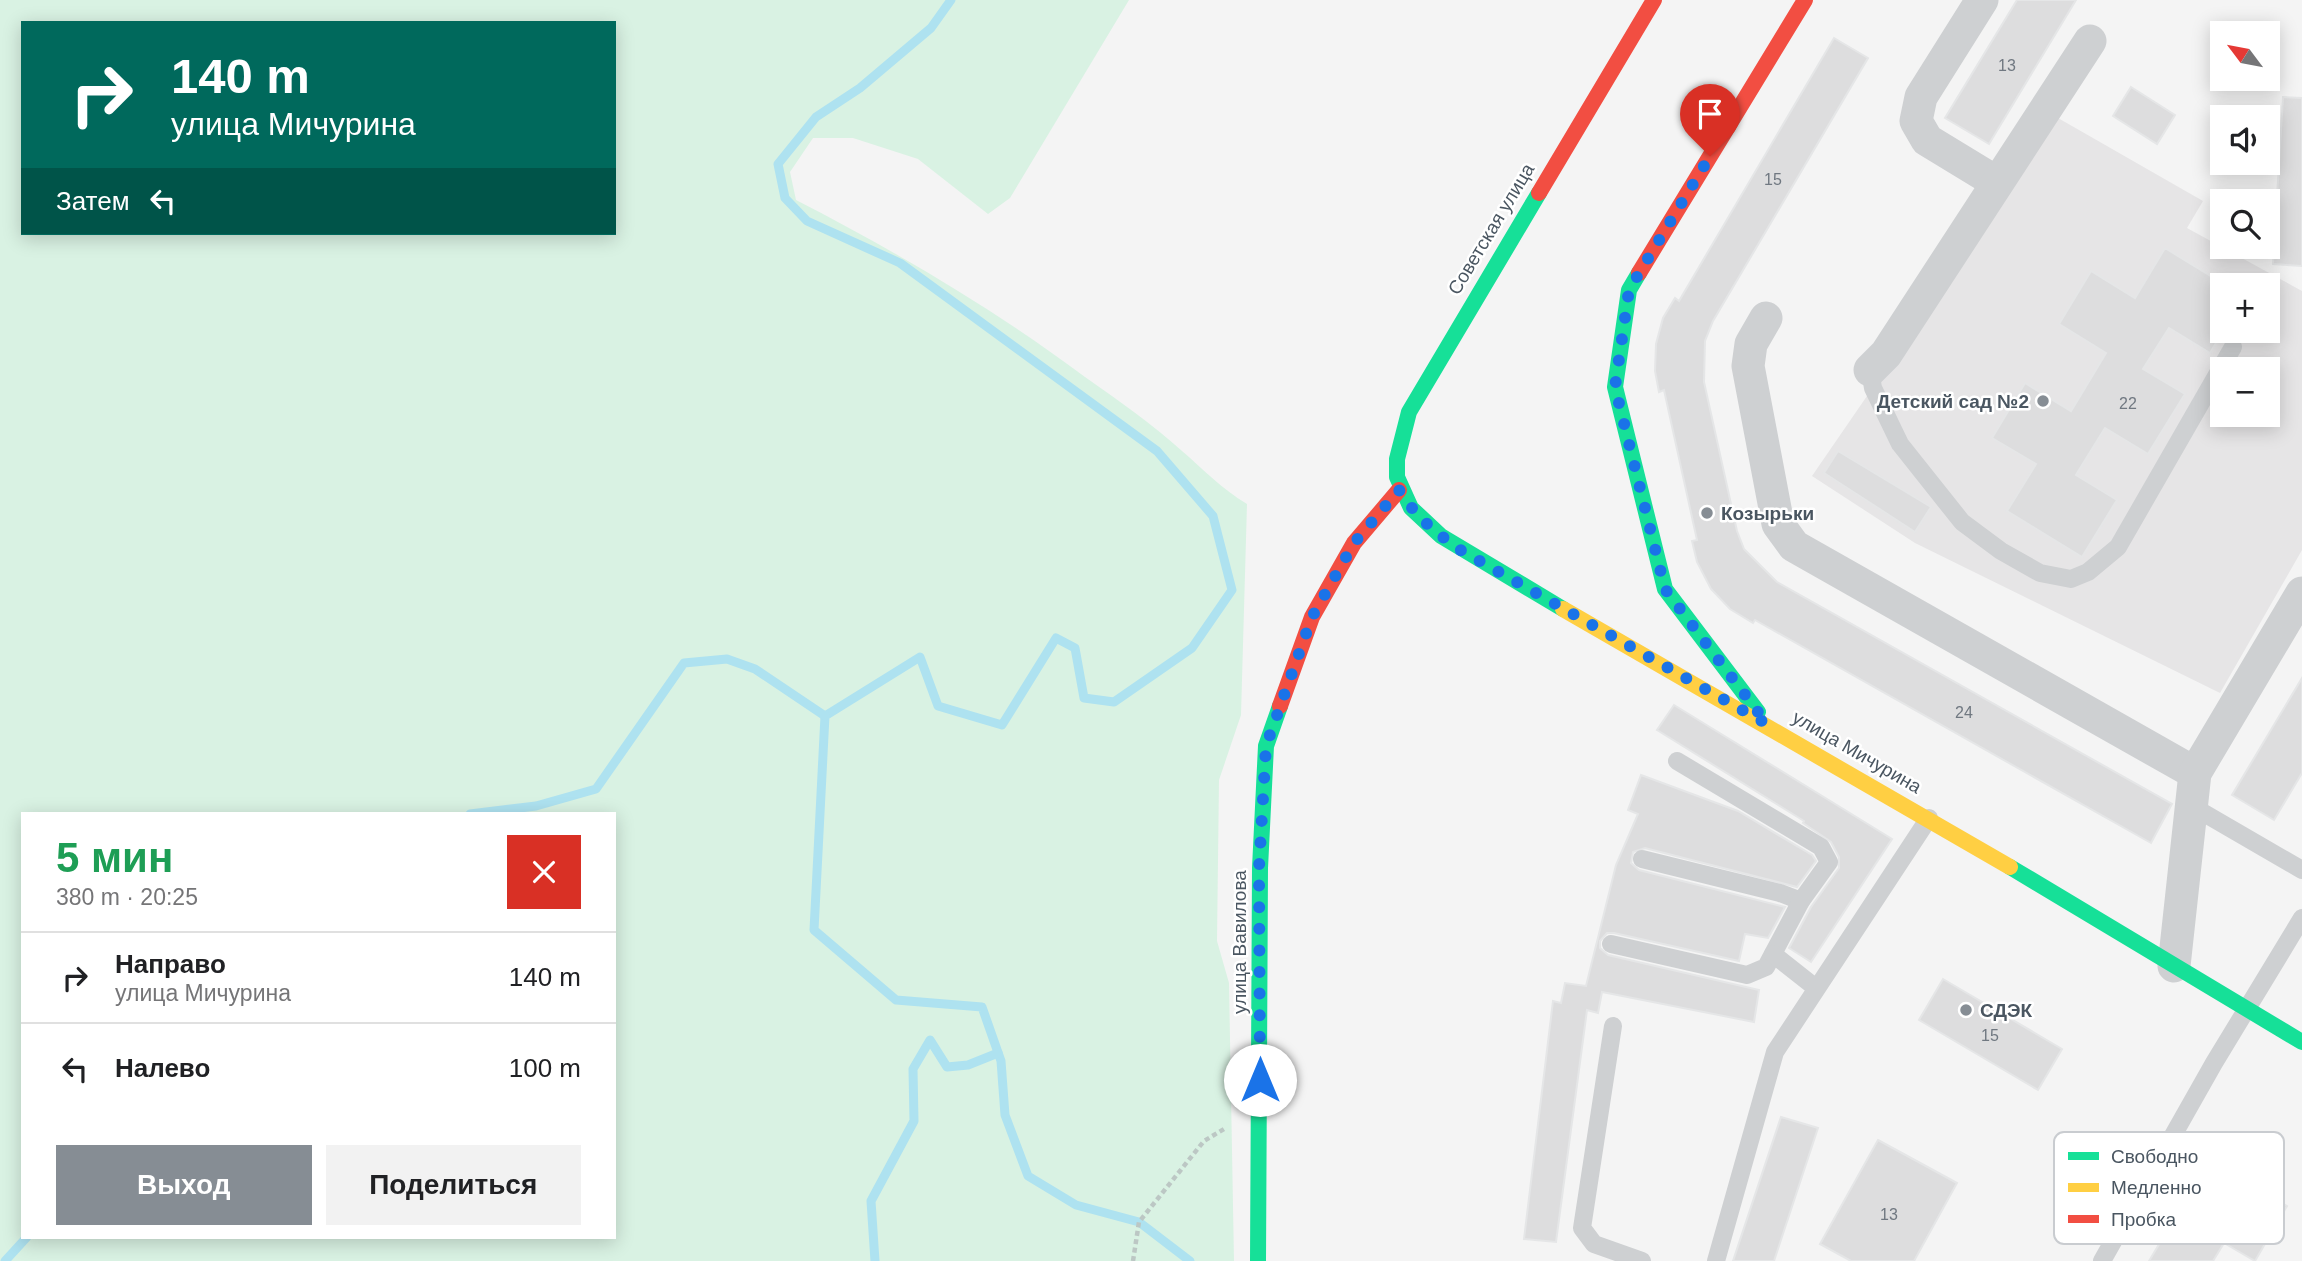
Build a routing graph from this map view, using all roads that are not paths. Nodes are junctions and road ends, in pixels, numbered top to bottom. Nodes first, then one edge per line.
1 (1654, 0) edge
2 (1805, 0) edge
3 (1982, 0) edge
4 (2090, 41) dead end
5 (1996, 182) junction
6 (1766, 318) dead end
7 (2233, 347) dead end
8 (1870, 370) joint
9 (1399, 490) junction
10 (2302, 593) edge
11 (1767, 724) junction
12 (1677, 761) dead end
13 (2192, 789) junction
14 (1928, 818) junction
15 (1642, 859) dead end
16 (2302, 870) edge
17 (1801, 901) junction
18 (2302, 918) edge
19 (1611, 944) dead end
20 (1773, 954) junction
21 (2174, 966) junction
22 (1816, 988) junction
23 (2248, 1010) junction
24 (1613, 1026) dead end
25 (2302, 1042) edge
26 (2175, 1132) edge
27 (2112, 1244) edge
28 (1258, 1261) edge
29 (1643, 1261) edge
30 (1716, 1261) edge
31 (2102, 1261) edge

1 - 9 street, Советская улица
2 - 11 street
3 - 5 street
4 - 5 street
5 - 8 street
6 - 13 street
7 - 8 lane
9 - 11 street, улица Мичурина
9 - 28 street, улица Вавилова
10 - 13 street
11 - 14 street, улица Мичурина
12 - 17 lane
13 - 16 lane
13 - 21 street
14 - 21 street, улица Мичурина
14 - 22 lane
15 - 17 lane
17 - 20 lane
18 - 23 lane
19 - 20 lane
20 - 22 lane
21 - 23 street, улица Мичурина
22 - 30 lane
23 - 25 street, улица Мичурина
23 - 26 lane
24 - 29 lane
27 - 31 lane

